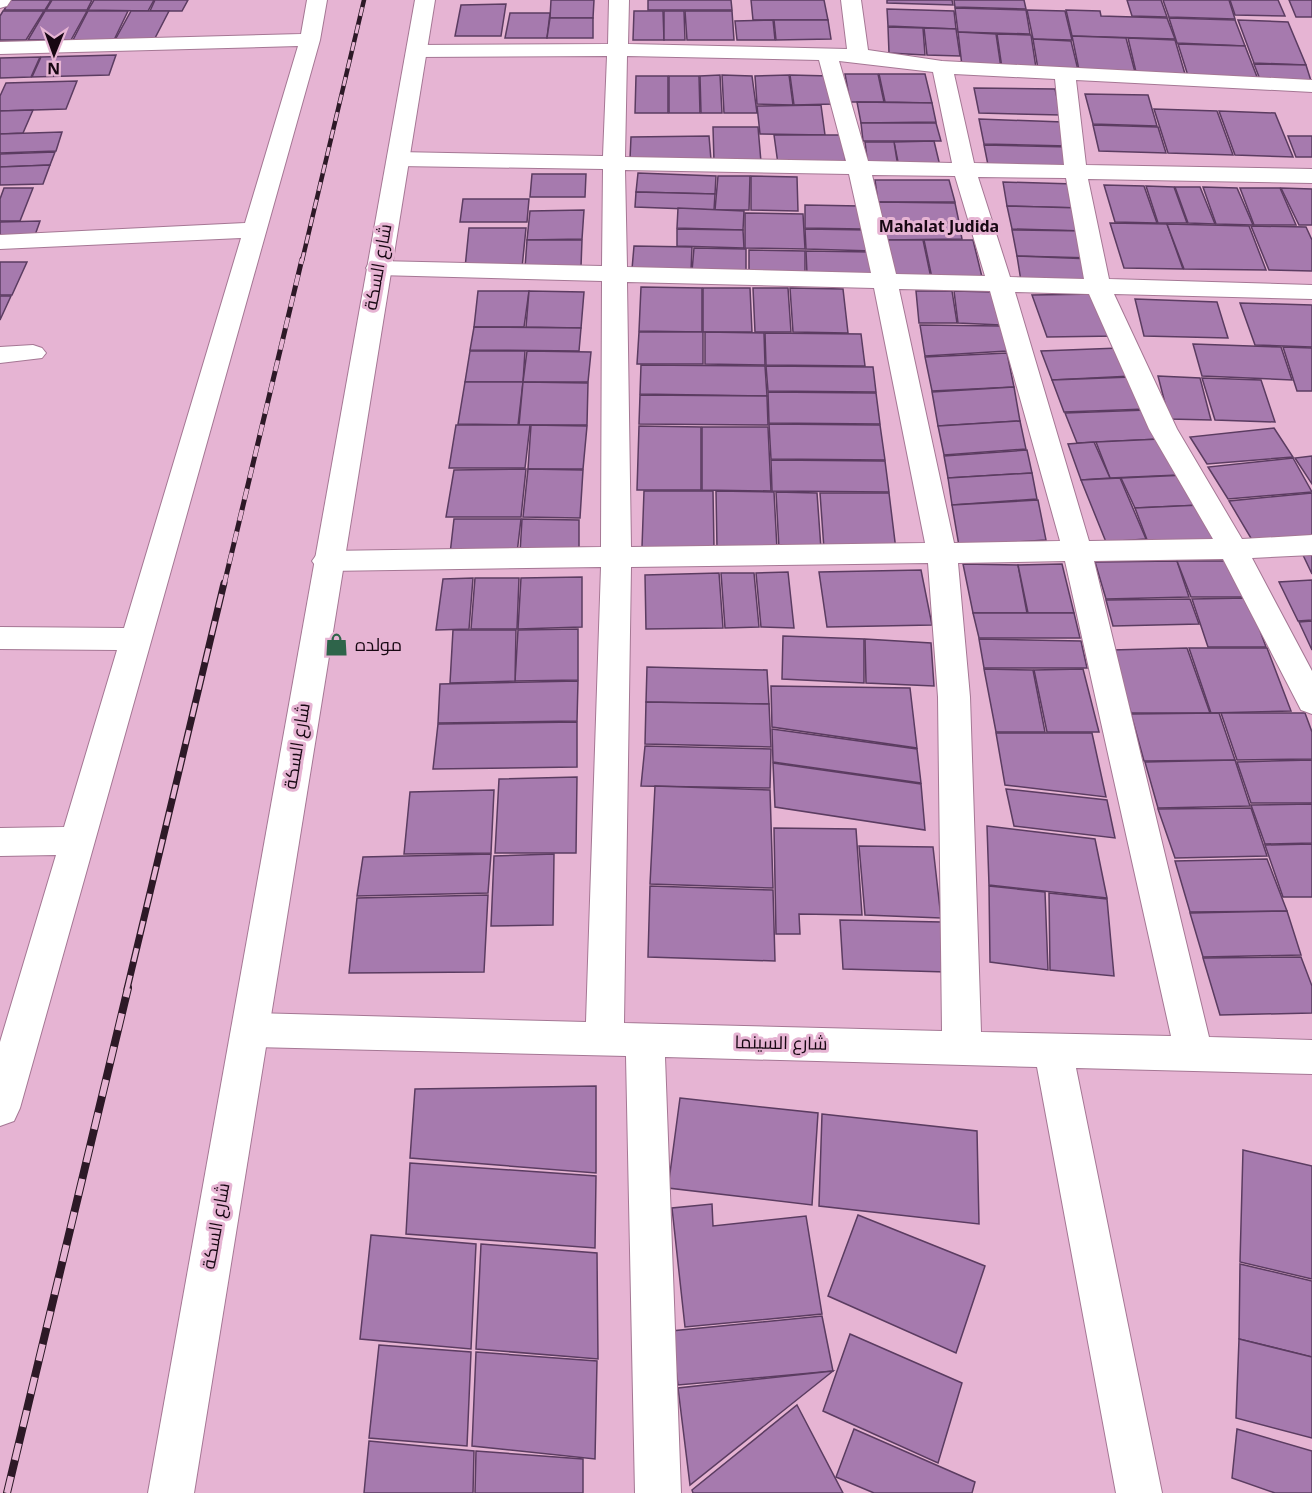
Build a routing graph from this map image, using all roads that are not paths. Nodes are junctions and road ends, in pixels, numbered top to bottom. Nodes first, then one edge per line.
1 (317, 0) edge
2 (425, 0) edge
3 (619, 0) edge
4 (851, 0) edge
5 (310, 40) junction
6 (0, 48) edge
7 (619, 50) junction
8 (416, 51) junction
9 (827, 54) junction
10 (858, 55) junction
11 (942, 67) junction
12 (1065, 75) junction
13 (1312, 86) edge
14 (398, 159) junction
15 (614, 161) junction
16 (859, 168) junction
17 (965, 172) junction
18 (1076, 173) junction
19 (1312, 176) edge
20 (255, 230) junction
21 (0, 242) edge
22 (378, 268) junction
23 (616, 274) junction
24 (885, 281) junction
25 (1000, 284) junction
26 (1098, 287) junction
27 (1312, 292) edge
28 (33, 353) dead end
29 (0, 354) edge
30 (1312, 545) edge
31 (1233, 549) junction
32 (1077, 551) junction
33 (942, 553) junction
34 (616, 557) junction
35 (327, 561) junction
36 (0, 638) edge
37 (135, 639) junction
38 (1312, 702) edge
39 (76, 841) junction
40 (0, 842) edge
41 (250, 1030) junction
42 (625, 1039) junction
43 (9, 1040) edge
44 (962, 1048) junction
45 (1053, 1050) junction
46 (1194, 1054) junction
47 (1312, 1057) edge
48 (0, 1108) edge
49 (171, 1493) edge
50 (658, 1493) edge
51 (1139, 1493) edge

1 - 5 street
2 - 8 street, شارع السكة
3 - 7 street
4 - 10 street
5 - 6 street
5 - 20 street
7 - 8 street
7 - 9 street
7 - 15 street
8 - 14 street, شارع السكة
9 - 10 street
9 - 16 street
10 - 11 street
11 - 12 street
11 - 17 street
12 - 13 street
12 - 18 street
14 - 15 street
14 - 22 street, شارع السكة
15 - 16 street
15 - 23 street
16 - 17 street
16 - 24 street
17 - 18 street
17 - 25 street
18 - 19 street
18 - 26 street
20 - 21 street
20 - 37 street
22 - 23 street
22 - 35 street, شارع السكة
23 - 24 street
23 - 34 street
24 - 25 street
24 - 33 street
25 - 26 street
25 - 32 street
26 - 27 street
26 - 31 street
28 - 29 street
30 - 31 street
31 - 32 street
31 - 38 street
32 - 33 street
32 - 46 street
33 - 34 street
33 - 44 street
34 - 35 street
34 - 42 street
35 - 41 street, شارع السكة
36 - 37 street
37 - 39 street
39 - 40 street
39 - 43 street
41 - 42 street, شارع السينما
41 - 49 street, شارع السكة
42 - 44 street, شارع السينما
42 - 50 street
43 - 48 street
44 - 45 street, شارع السينما
45 - 46 street, شارع السينما
45 - 51 street
46 - 47 street, شارع السينما

